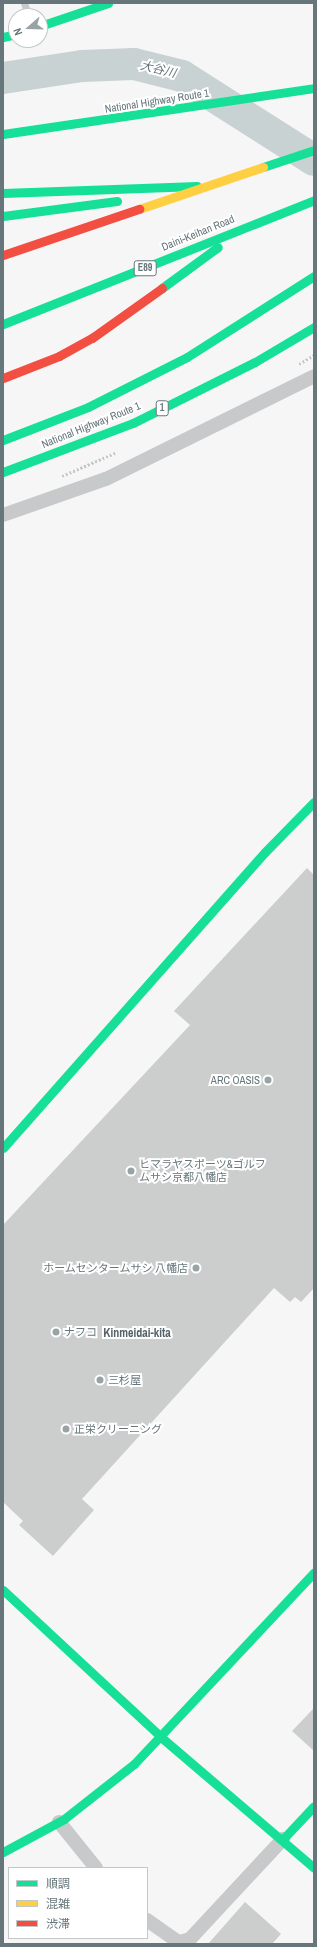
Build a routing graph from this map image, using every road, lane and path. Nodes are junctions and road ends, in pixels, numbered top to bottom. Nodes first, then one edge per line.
1 (108, 3) edge
2 (80, 8) edge
3 (48, 22) edge
4 (314, 88) edge
5 (3, 134) edge
6 (314, 150) edge
7 (209, 188) junction
8 (3, 193) edge
9 (314, 200) edge
10 (169, 201) junction
11 (3, 216) edge
12 (258, 221) junction
13 (3, 255) edge
14 (314, 276) edge
15 (3, 324) edge
16 (314, 328) edge
17 (314, 376) edge
18 (3, 378) edge
19 (3, 440) edge
20 (3, 472) edge
21 (3, 516) edge
22 (314, 802) edge
23 (3, 1148) edge
24 (314, 1572) edge
25 (3, 1590) edge
26 (162, 1738) junction
27 (314, 1806) edge
28 (59, 1822) junction
29 (283, 1839) junction
30 (3, 1852) edge
31 (95, 1867) edge
32 (314, 1868) edge
33 (148, 1921) edge

1 - 2 main road
2 - 3 main road
4 - 5 main road, National Highway Route 1
6 - 7 main road
7 - 8 main road
7 - 10 main road
9 - 12 main road, Daini-Keihan Road / E89
10 - 11 main road
10 - 13 main road
12 - 15 main road, Daini-Keihan Road / E89
12 - 18 main road
14 - 19 main road
16 - 20 main road, National Highway Route 1 / 1
17 - 21 street
22 - 23 main road
24 - 26 main road
25 - 26 main road
26 - 28 main road
26 - 29 main road
27 - 29 main road
28 - 30 main road
28 - 31 street
29 - 32 main road
29 - 33 street

